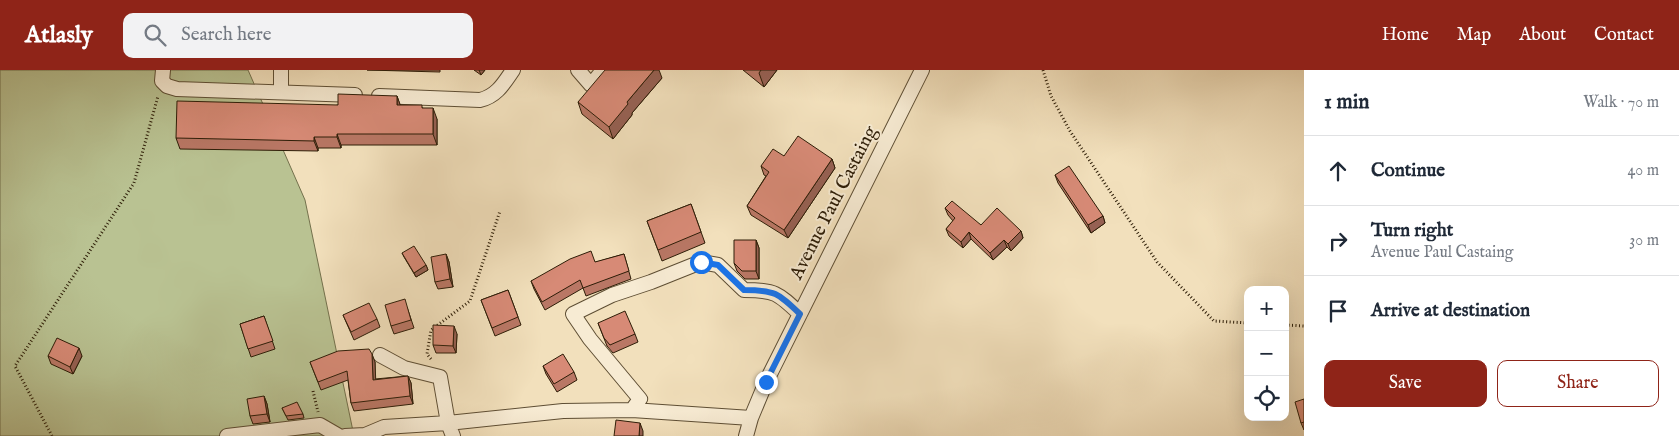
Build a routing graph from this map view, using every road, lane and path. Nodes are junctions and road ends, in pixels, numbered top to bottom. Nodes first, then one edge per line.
1 (281, 70) edge
2 (513, 70) edge
3 (578, 70) edge
4 (603, 70) edge
5 (922, 70) edge
6 (1043, 70) edge
7 (162, 76) edge
8 (281, 92) junction
9 (500, 211) dead end
10 (800, 314) junction
11 (1244, 323) edge
12 (1289, 325) edge
13 (1304, 326) edge
14 (380, 354) dead end
15 (440, 377) junction
16 (313, 390) dead end
17 (632, 410) junction
18 (751, 418) junction
19 (320, 425) junction
20 (451, 430) edge
21 (52, 436) edge
22 (227, 436) edge
23 (340, 436) edge
24 (345, 436) edge
25 (746, 436) edge

1 - 8 street
2 - 8 street
3 - 4 street
5 - 10 street, Avenue Paul Castaing
6 - 11 path
7 - 8 street
7 - 21 path
9 - 15 path
10 - 17 street
10 - 18 street, Avenue Paul Castaing
12 - 13 path
14 - 15 street
15 - 20 street
16 - 19 path
17 - 18 street
17 - 20 street
18 - 25 street, Avenue Paul Castaing
19 - 22 street
19 - 23 street
20 - 24 street

